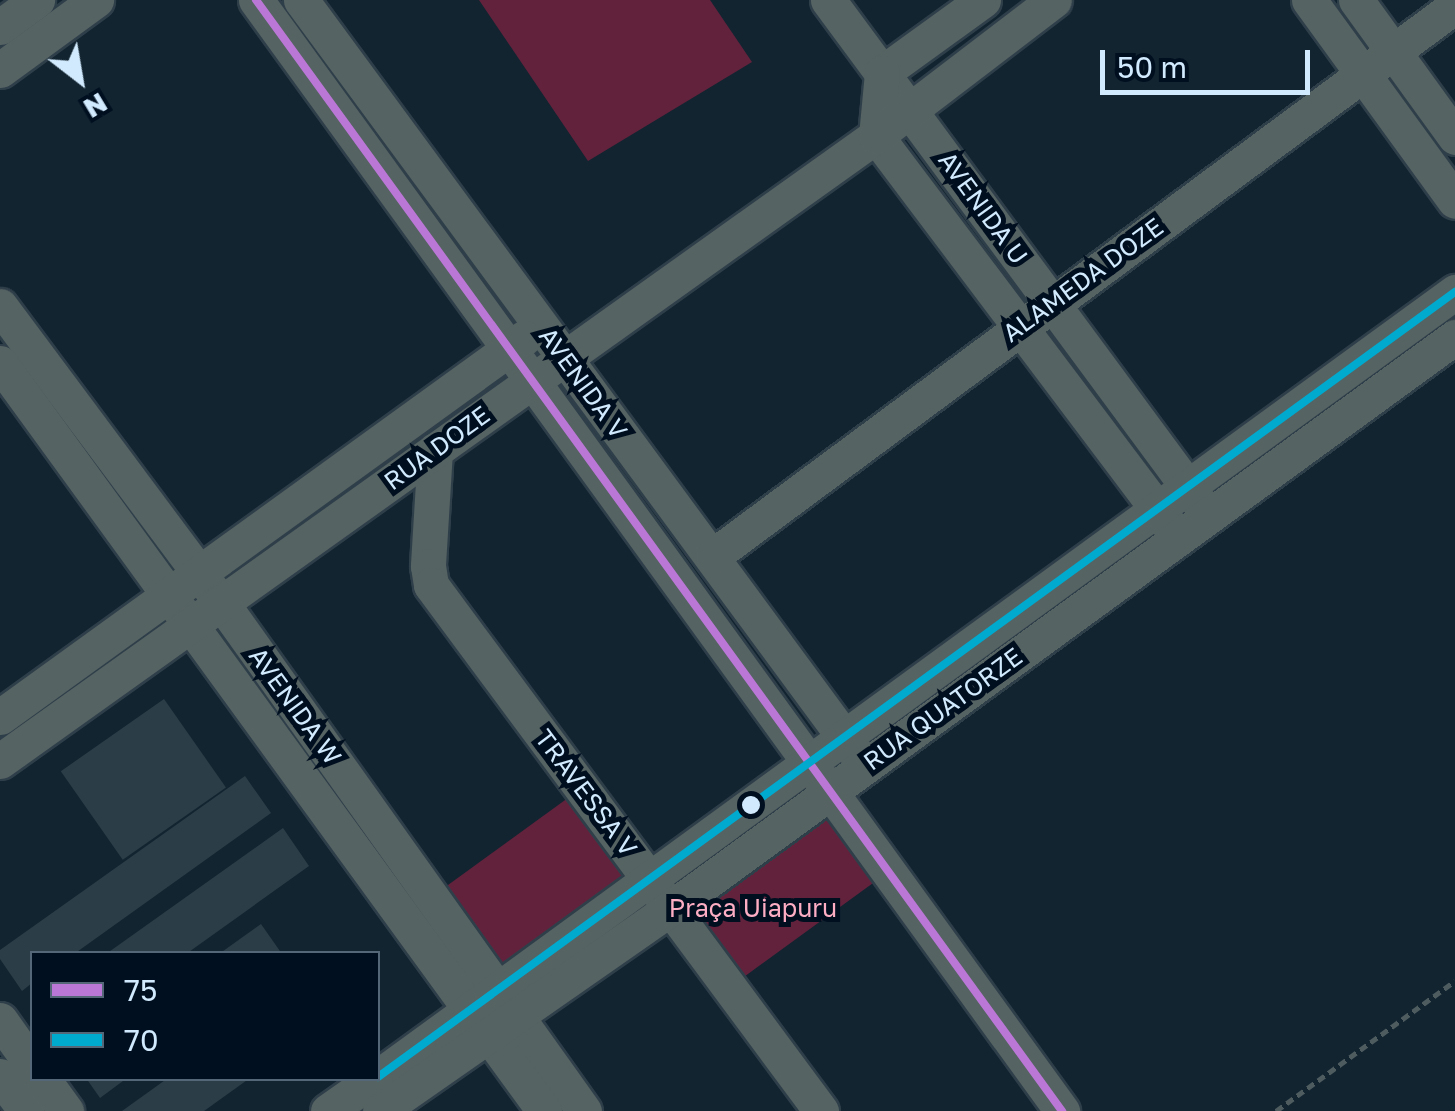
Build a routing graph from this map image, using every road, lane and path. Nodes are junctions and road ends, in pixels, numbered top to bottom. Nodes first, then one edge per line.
1 (37, 0) edge
2 (96, 0) edge
3 (256, 0) edge
4 (301, 0) edge
5 (828, 0) edge
6 (984, 0) edge
7 (1054, 0) edge
8 (1310, 0) edge
9 (1356, 0) edge
10 (1455, 6) edge
11 (0, 27) edge
12 (1395, 52) junction
13 (0, 70) edge
14 (882, 73) junction
15 (1362, 74) junction
16 (910, 108) junction
17 (876, 136) junction
18 (1455, 137) edge
19 (1455, 202) edge
20 (1455, 292) edge
21 (1053, 303) junction
22 (0, 306) edge
23 (541, 326) junction
24 (1016, 328) junction
25 (1455, 337) edge
26 (508, 350) junction
27 (562, 357) junction
28 (0, 363) edge
29 (529, 381) junction
30 (435, 450) junction
31 (1198, 501) junction
32 (1168, 524) junction
33 (713, 556) junction
34 (197, 575) junction
35 (168, 596) junction
36 (221, 602) junction
37 (189, 624) junction
38 (0, 717) edge
39 (855, 752) junction
40 (0, 761) edge
41 (820, 778) junction
42 (661, 894) junction
43 (1455, 981) edge
44 (493, 1012) junction
45 (0, 1020) edge
46 (30, 1062) edge
47 (0, 1076) edge
48 (380, 1076) edge
49 (44, 1081) edge
50 (372, 1081) edge
51 (26, 1111) edge
52 (66, 1111) edge
53 (328, 1111) edge
54 (380, 1111) edge
55 (544, 1111) edge
56 (584, 1111) edge
57 (820, 1111) edge
58 (1062, 1111) edge
59 (1276, 1111) edge

1 - 11 street
2 - 13 street
3 - 26 street, AVENIDA V
4 - 23 street, AVENIDA V
5 - 14 street, AVENIDA U
6 - 14 street
7 - 16 street, RUA DOZE
8 - 15 street
9 - 12 street
10 - 12 street, ALAMEDA DOZE
12 - 15 street, ALAMEDA DOZE
12 - 18 street
14 - 16 street, AVENIDA U
14 - 17 street
15 - 19 street
15 - 21 street, ALAMEDA DOZE
16 - 17 street, RUA DOZE
16 - 21 street, AVENIDA U
17 - 24 street, AVENIDA U
17 - 27 street, RUA DOZE
20 - 31 street, RUA QUATORZE
21 - 24 street, ALAMEDA DOZE
21 - 31 street, AVENIDA U
22 - 34 street, AVENIDA W
23 - 26 street, RUA DOZE
23 - 27 street, AVENIDA V
24 - 32 street, AVENIDA U
24 - 33 street, ALAMEDA DOZE
25 - 31 street, RUA QUATORZE
26 - 29 street, AVENIDA V
26 - 34 street, RUA DOZE
27 - 29 street, RUA DOZE
27 - 33 street, AVENIDA V
28 - 35 street, AVENIDA W
29 - 30 street, RUA DOZE
29 - 41 street, AVENIDA V
30 - 36 street, RUA DOZE
30 - 42 street, TRAVESSA V
31 - 32 street, RUA QUATORZE
32 - 39 street, RUA QUATORZE
33 - 39 street, AVENIDA V
34 - 35 street, RUA DOZE
34 - 36 street, AVENIDA W
35 - 37 street, AVENIDA W
35 - 38 street, RUA DOZE
36 - 37 street, RUA DOZE
36 - 44 street, AVENIDA W
37 - 40 street, RUA DOZE
37 - 44 street, AVENIDA W
39 - 41 street, RUA QUATORZE
41 - 42 street, RUA QUATORZE
41 - 58 street, AVENIDA V
42 - 44 street, RUA QUATORZE
42 - 57 street, TRAVESSA V
43 - 59 path
44 - 48 street, RUA QUATORZE
44 - 54 street, RUA QUATORZE
44 - 55 street, AVENIDA W
44 - 56 street, AVENIDA W
45 - 46 street
47 - 51 street
49 - 52 street
50 - 53 street, RUA QUATORZE

